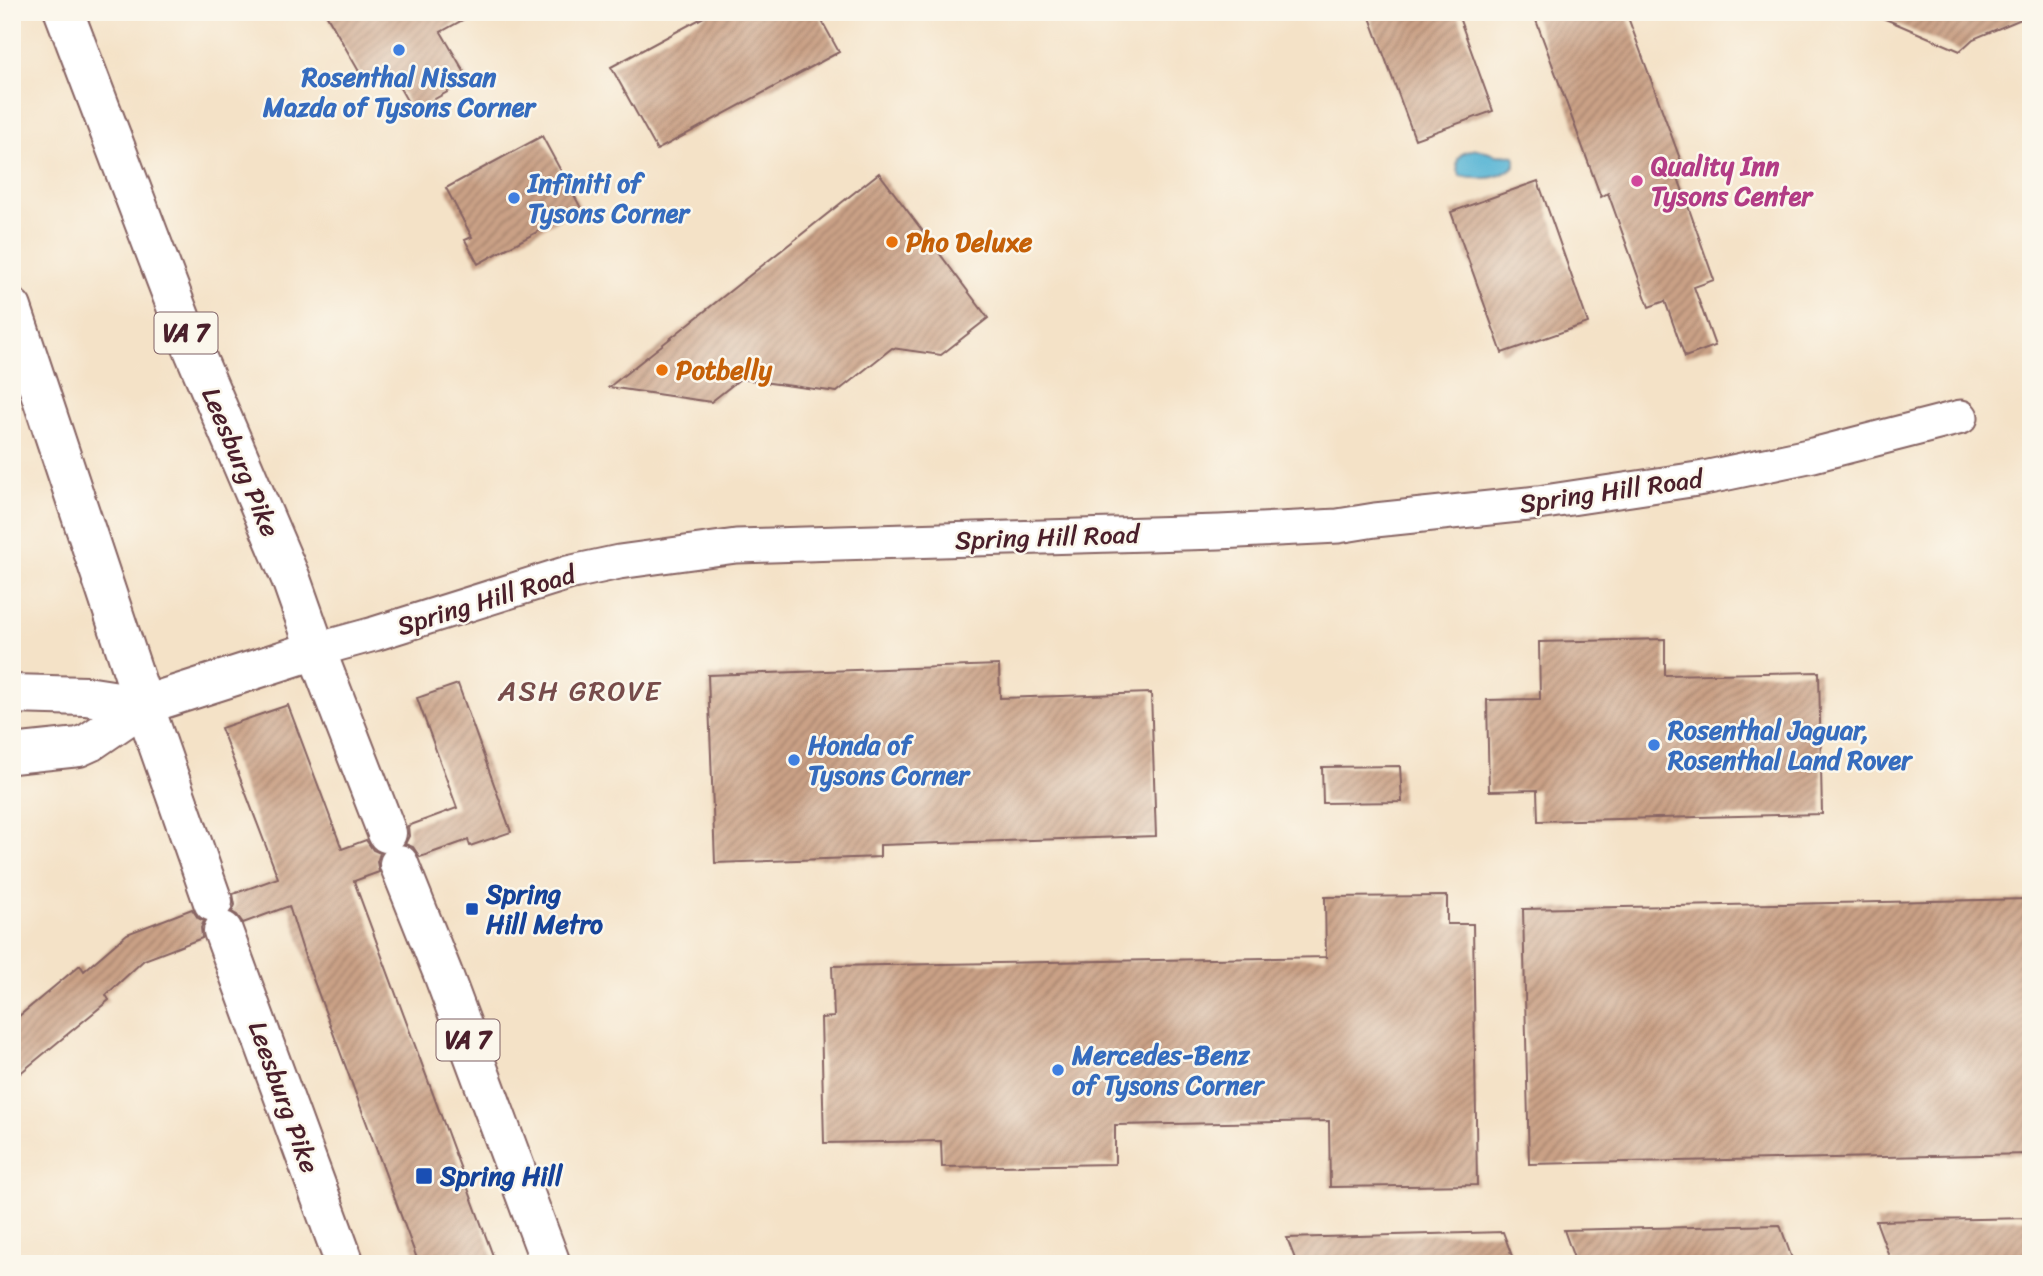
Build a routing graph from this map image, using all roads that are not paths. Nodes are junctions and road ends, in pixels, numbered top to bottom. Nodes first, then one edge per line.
1 (64, 12) edge
2 (12, 308) edge
3 (1961, 417) dead end
4 (316, 650) junction
5 (12, 694) edge
6 (144, 705) junction
7 (12, 754) edge
8 (345, 1264) edge
9 (551, 1264) edge

1 - 4 main road, Leesburg Pike / VA 7
2 - 6 main road, Leesburg Pike
3 - 4 street, Spring Hill Road
4 - 6 main road, Spring Hill Road
4 - 9 main road, Leesburg Pike / VA 7
5 - 6 main road, Spring Hill Road
6 - 7 main road, Spring Hill Road
6 - 8 main road, Leesburg Pike

